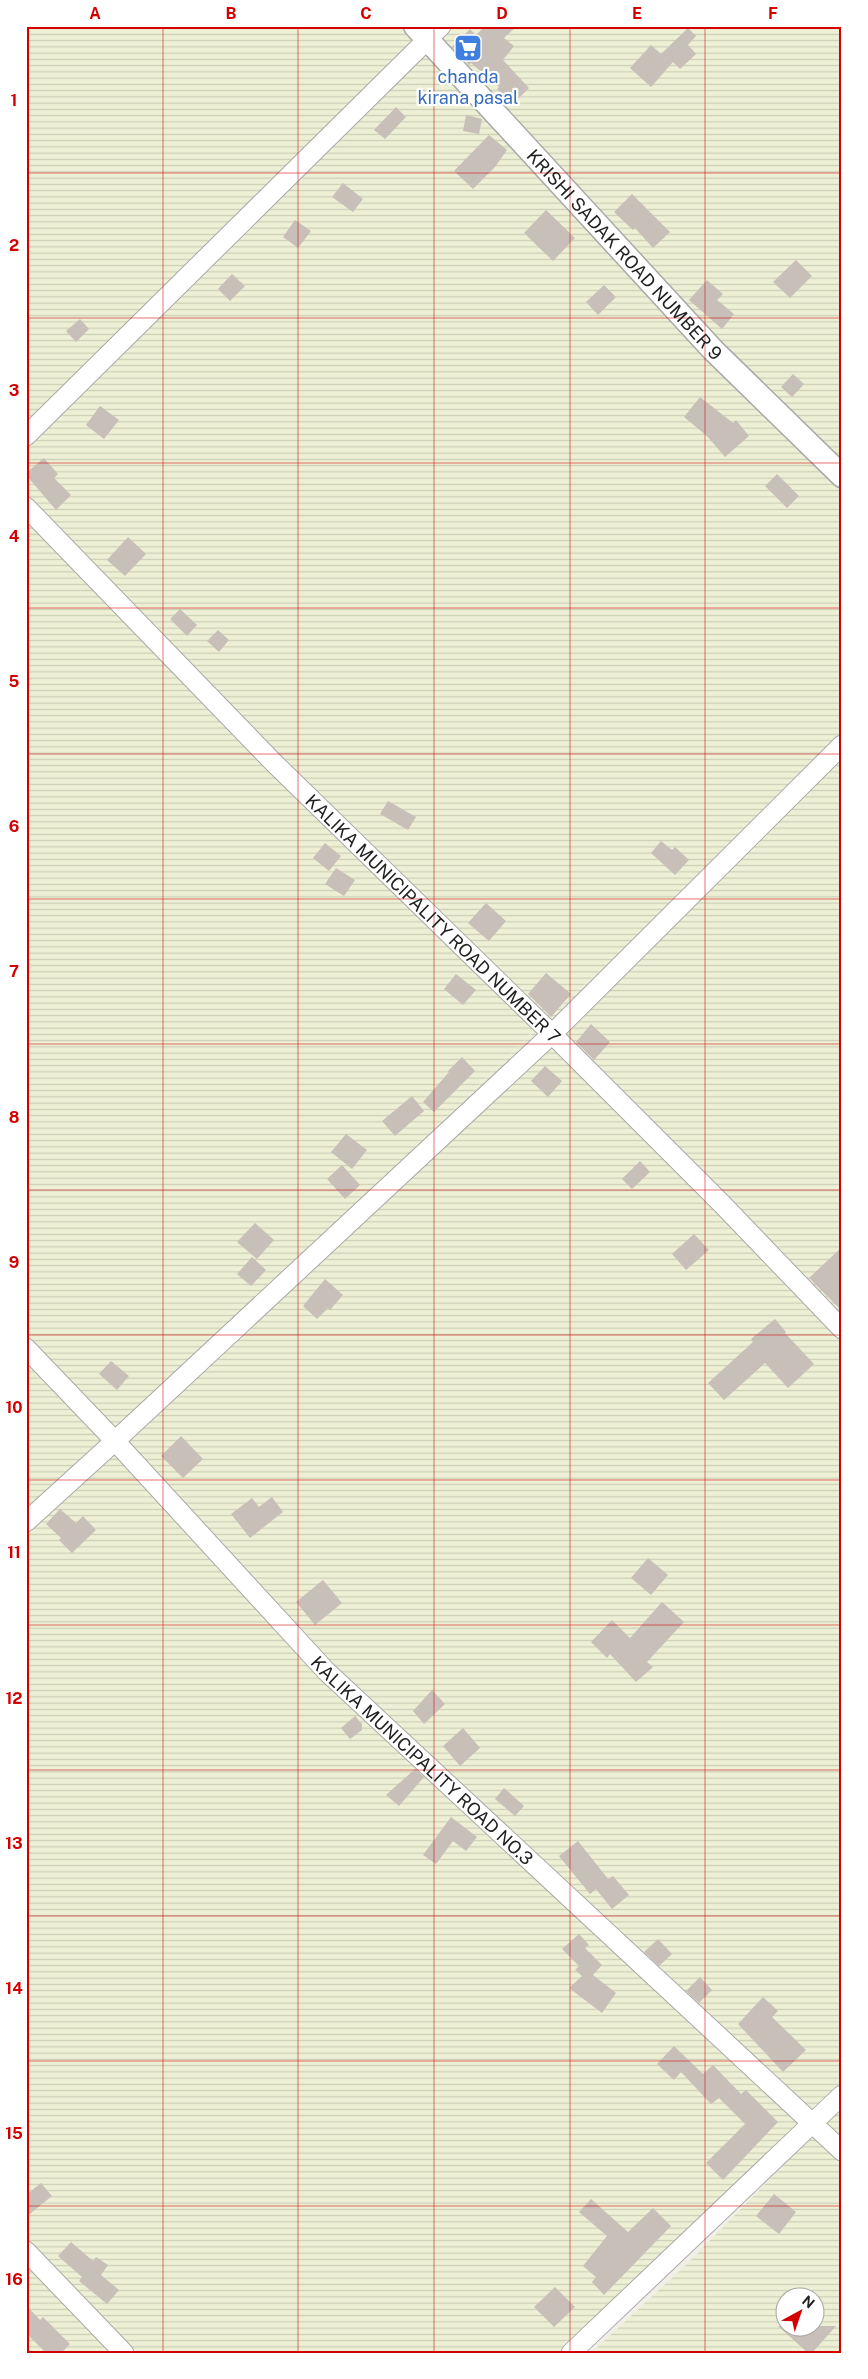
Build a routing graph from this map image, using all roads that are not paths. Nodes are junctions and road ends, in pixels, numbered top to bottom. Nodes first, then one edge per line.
1 (428, 30) edge
2 (26, 436) edge
3 (842, 476) edge
4 (26, 507) edge
5 (842, 745) edge
6 (552, 1034) junction
7 (842, 1329) edge
8 (26, 1348) edge
9 (116, 1441) junction
10 (26, 1522) edge
11 (842, 2095) edge
12 (812, 2122) junction
13 (842, 2151) edge
14 (26, 2251) edge
15 (124, 2353) edge
16 (571, 2353) edge

1 - 2 street
1 - 3 street, KRISHI SADAK ROAD NUMBER 9
4 - 6 street, KALIKA MUNICIPALITY ROAD NUMBER 7
5 - 6 street
6 - 7 street, KALIKA MUNICIPALITY ROAD NUMBER 7
6 - 9 street
8 - 9 street, KALIKA MUNICIPALITY ROAD NO.3
9 - 10 street
9 - 12 street, KALIKA MUNICIPALITY ROAD NO.3
11 - 12 street
12 - 13 street, KALIKA MUNICIPALITY ROAD NO.3
12 - 16 street
14 - 15 street

